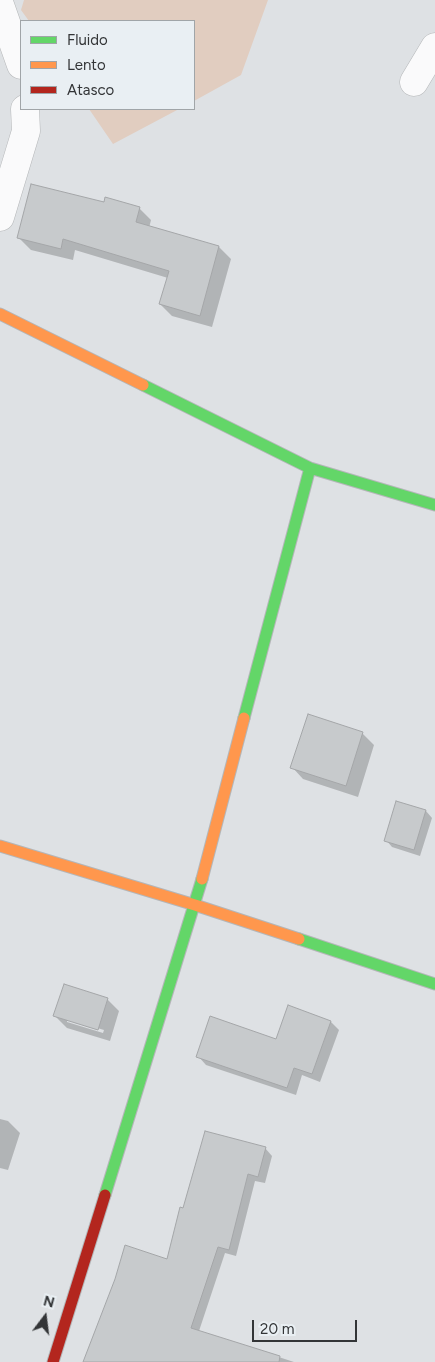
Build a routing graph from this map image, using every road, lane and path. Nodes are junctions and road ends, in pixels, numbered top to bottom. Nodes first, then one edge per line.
1 (0, 5) edge
2 (435, 47) edge
3 (20, 62) edge
4 (414, 82) dead end
5 (25, 110) edge
6 (0, 217) edge
7 (0, 314) edge
8 (310, 468) junction
9 (435, 506) edge
10 (0, 846) edge
11 (195, 905) junction
12 (435, 984) edge
13 (53, 1362) edge

1 - 3 street
2 - 4 street
5 - 6 street
7 - 8 street
8 - 9 street
8 - 11 street
10 - 11 street
11 - 12 street
11 - 13 street

